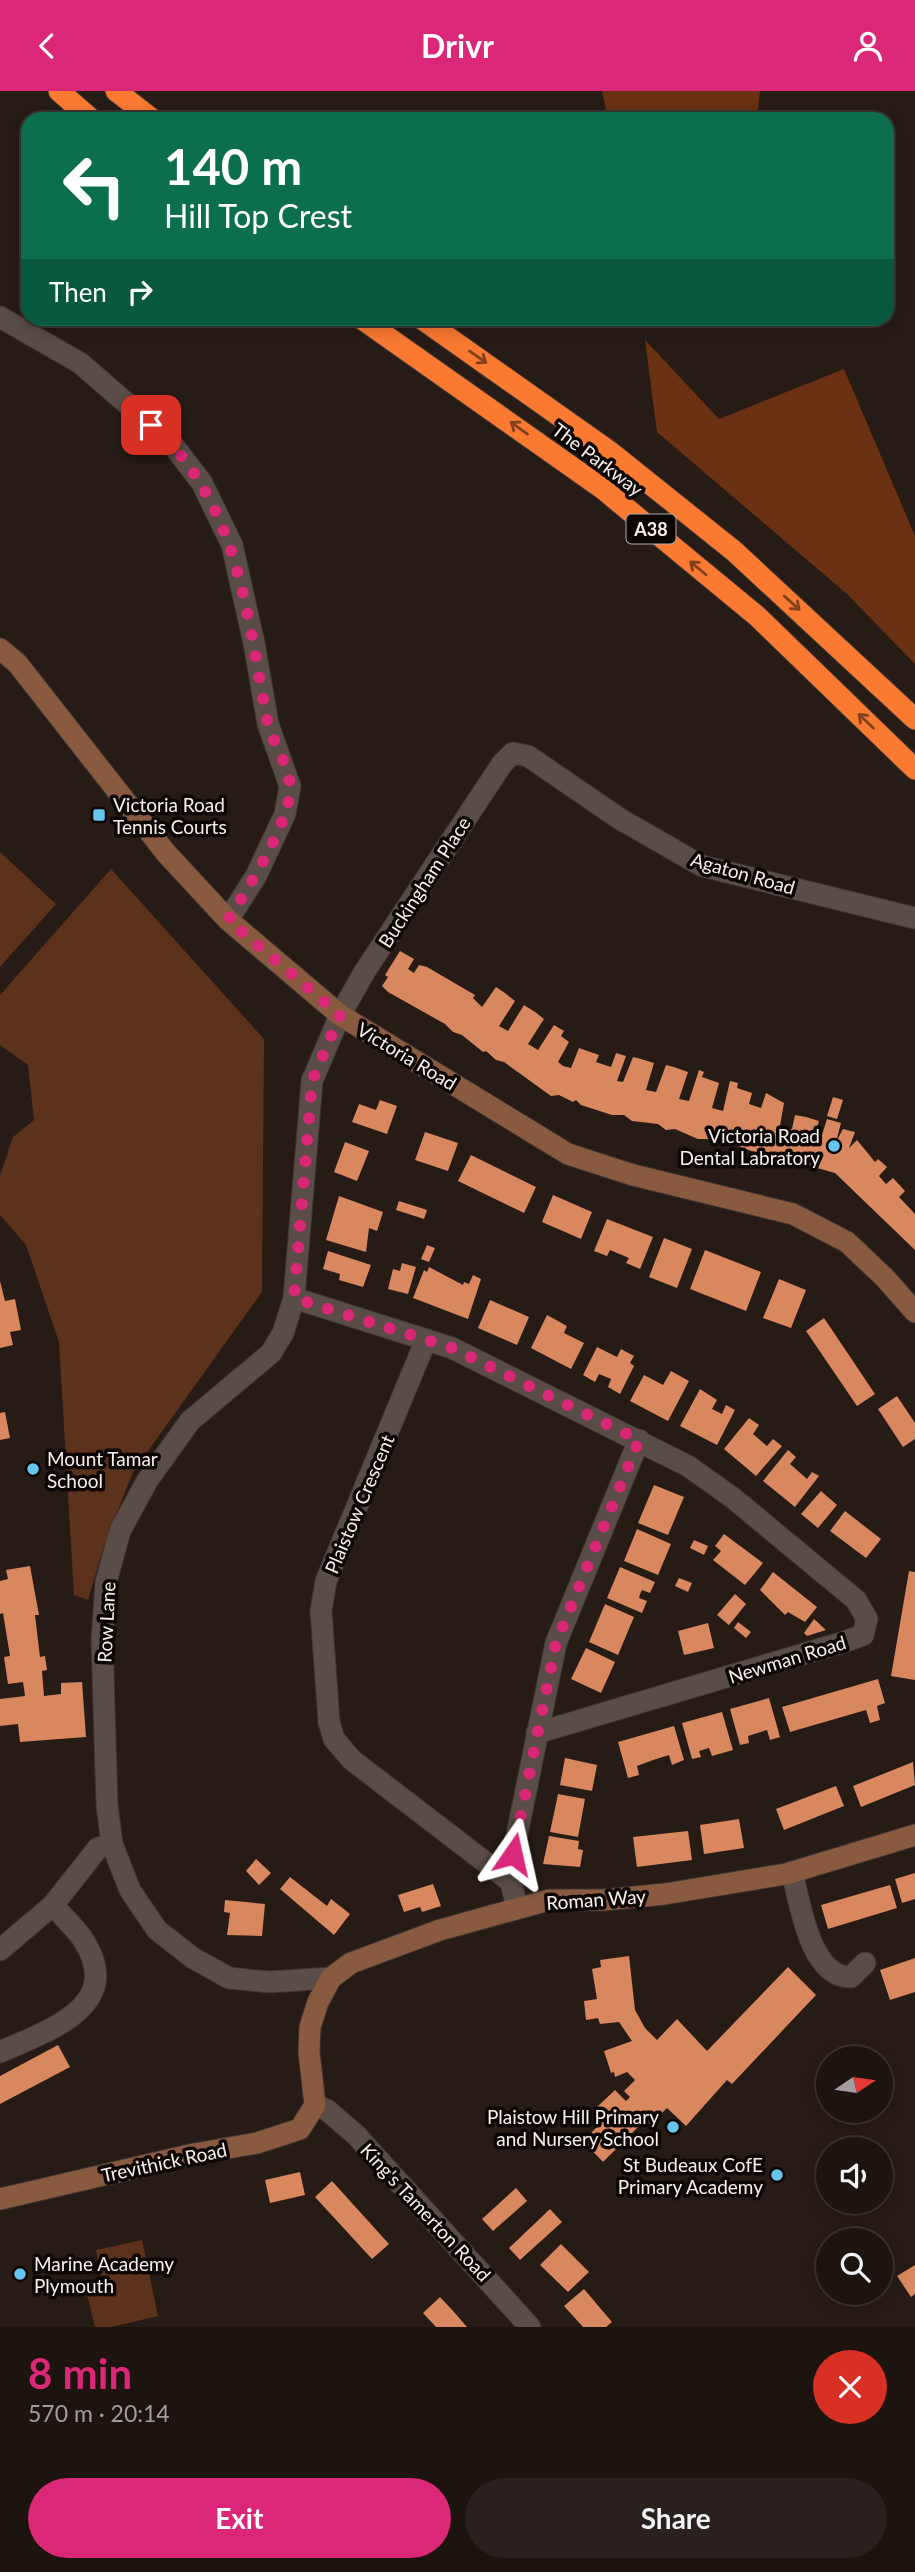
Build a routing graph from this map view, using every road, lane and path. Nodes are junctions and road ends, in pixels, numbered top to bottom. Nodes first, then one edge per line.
1 (59, 91) edge
2 (116, 91) edge
3 (83, 112) edge
4 (143, 112) edge
5 (0, 317) edge
6 (372, 326) edge
7 (432, 326) edge
8 (0, 649) edge
9 (915, 719) edge
10 (513, 753) joint
11 (915, 769) edge
12 (915, 918) edge
13 (228, 920) junction
14 (340, 1015) junction
15 (294, 1298) junction
16 (915, 1312) edge
17 (426, 1340) junction
18 (639, 1440) junction
19 (537, 1733) junction
20 (915, 1835) edge
21 (112, 1844) junction
22 (792, 1872) junction
23 (511, 1882) junction
24 (53, 1905) junction
25 (517, 1908) junction
26 (0, 1950) edge
27 (865, 1962) dead end
28 (331, 1977) junction
29 (0, 2052) edge
30 (315, 2105) junction
31 (0, 2199) edge
32 (530, 2327) edge

1 - 3 highway
2 - 4 highway
5 - 13 street
11 -> 6 highway, The Parkway / A38
7 -> 9 highway, The Parkway / A38
8 - 13 street, Victoria Road
10 - 12 street, Agaton Road
10 - 14 street, Buckingham Place
13 - 14 street, Victoria Road
14 - 15 street, Row Lane
14 - 16 street, Victoria Road
15 - 17 street
15 - 21 street, Row Lane
17 - 18 street
17 - 23 street, Plaistow Crescent
18 - 19 street
18 - 19 street, Newman Road
19 - 23 street
20 - 22 street, Roman Way
21 - 24 street
21 - 28 street, Row Lane
22 - 25 street, Roman Way
22 - 27 street
23 - 25 street
24 - 26 street
24 - 29 street
25 - 28 street, Roman Way
28 - 30 street
30 - 31 street, Trevithick Road
30 - 32 street, King's Tamerton Road

